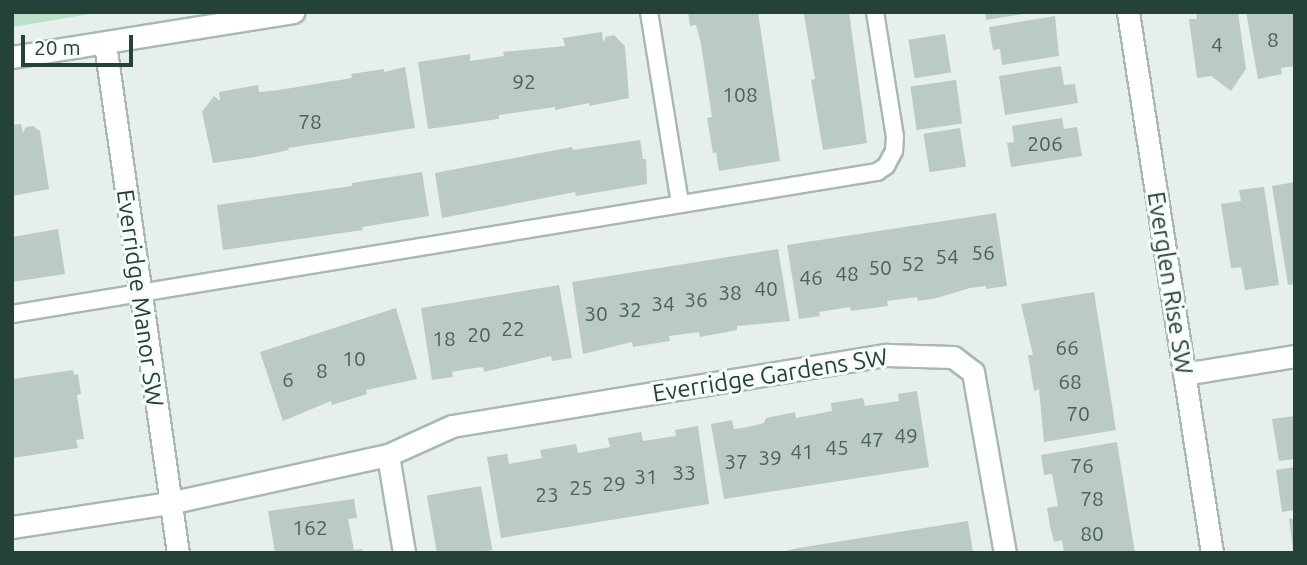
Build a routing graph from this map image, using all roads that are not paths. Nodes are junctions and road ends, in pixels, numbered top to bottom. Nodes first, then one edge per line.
1 (292, 12) edge
2 (649, 12) edge
3 (875, 12) edge
4 (1128, 12) edge
5 (104, 44) junction
6 (12, 58) edge
7 (680, 204) junction
8 (139, 294) junction
9 (12, 314) edge
10 (1295, 356) edge
11 (1184, 374) junction
12 (388, 455) junction
13 (169, 503) junction
14 (12, 527) edge
15 (178, 553) edge
16 (404, 553) edge
17 (1005, 553) edge
18 (1212, 553) edge

1 - 5 street
2 - 7 lane
3 - 7 lane
4 - 11 street, Everglen Rise SW
5 - 6 street
5 - 8 street, Everridge Manor SW
7 - 8 lane
8 - 9 lane
8 - 13 street, Everridge Manor SW
10 - 11 street
11 - 18 street, Everglen Rise SW
12 - 13 street, Everridge Gardens SW
12 - 16 street
12 - 17 street, Everridge Gardens SW
13 - 14 street, Everridge Gardens SW
13 - 15 street, Everridge Manor SW

